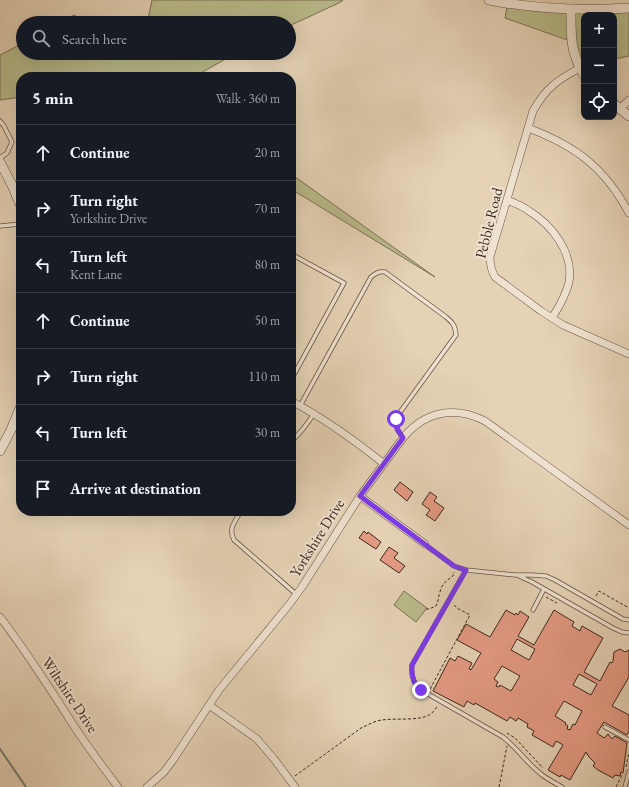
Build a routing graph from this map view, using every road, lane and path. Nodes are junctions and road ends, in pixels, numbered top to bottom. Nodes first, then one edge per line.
1 (489, 0) edge
2 (629, 8) edge
3 (571, 9) junction
4 (581, 69) edge
5 (581, 72) edge
6 (629, 100) edge
7 (617, 106) edge
8 (629, 116) edge
9 (0, 121) edge
10 (528, 128) junction
11 (0, 158) edge
12 (0, 162) edge
13 (16, 194) edge
14 (507, 200) junction
15 (629, 213) edge
16 (16, 224) edge
17 (0, 226) edge
18 (296, 257) edge
19 (552, 318) junction
20 (629, 354) edge
21 (296, 371) edge
22 (296, 404) edge
23 (300, 406) junction
24 (314, 414) junction
25 (16, 418) edge
26 (296, 437) edge
27 (403, 438) junction
28 (0, 451) edge
29 (383, 463) junction
30 (360, 496) junction
31 (238, 516) edge
32 (629, 525) edge
33 (425, 544) joint
34 (466, 570) junction
35 (454, 572) dead end
36 (516, 575) junction
37 (544, 589) junction
38 (296, 594) junction
39 (596, 597) dead end
40 (453, 601) dead end
41 (629, 608) edge
42 (426, 609) dead end
43 (533, 610) dead end
44 (0, 617) edge
45 (629, 620) edge
46 (629, 633) edge
47 (429, 689) dead end
48 (209, 705) junction
49 (438, 706) dead end
50 (605, 728) dead end
51 (503, 730) dead end
52 (629, 740) edge
53 (507, 746) dead end
54 (544, 769) dead end
55 (629, 772) edge
56 (289, 780) junction
57 (118, 787) edge
58 (147, 787) edge
59 (295, 787) edge
60 (499, 787) edge
61 (562, 787) edge
62 (625, 787) edge

1 - 3 street
2 - 3 street
3 - 4 street
5 - 10 street, Pebble Road
6 - 7 street
7 - 8 street
9 - 11 lane
10 - 14 street, Pebble Road
10 - 15 street
12 - 13 street
14 - 19 street
14 - 19 street, Pebble Road
16 - 17 lane
18 - 21 lane
19 - 20 street, Pebble Road
22 - 23 street
23 - 24 street
23 - 27 lane
24 - 26 lane
24 - 29 street
25 - 28 street
27 - 29 street, Yorkshire Drive
27 - 32 street, Yorkshire Drive
29 - 30 street, Yorkshire Drive
30 - 33 street
30 - 38 street, Yorkshire Drive
31 - 38 lane
33 - 34 lane
34 - 36 lane
34 - 61 lane
35 - 42 path
36 - 37 lane
36 - 45 lane
37 - 43 lane
37 - 46 lane
38 - 48 street, Yorkshire Drive
39 - 41 path
40 - 47 path
44 - 57 street, Wiltshire Drive
48 - 56 street
48 - 58 street, Yorkshire Drive
49 - 56 path
50 - 52 lane
51 - 54 path
53 - 60 path
55 - 62 lane
56 - 59 street

